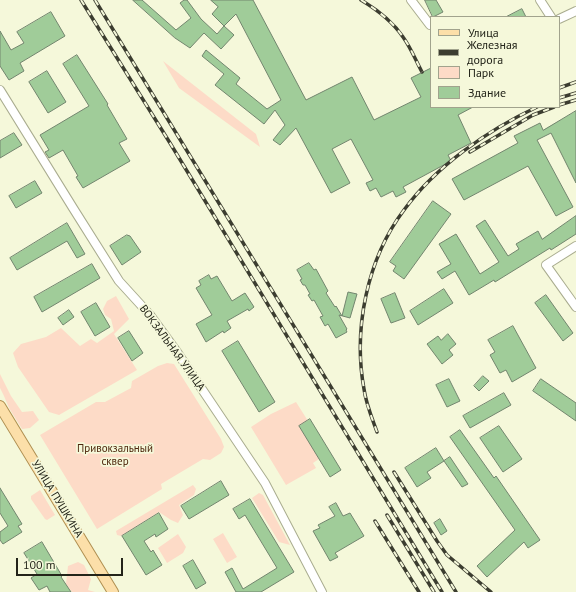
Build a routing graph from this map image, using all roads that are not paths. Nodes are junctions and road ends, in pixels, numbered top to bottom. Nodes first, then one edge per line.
1 (411, 0) edge
2 (540, 0) edge
3 (576, 11) edge
4 (550, 16) edge
5 (560, 19) edge
6 (430, 25) edge
7 (0, 90) edge
8 (576, 246) edge
9 (576, 307) edge
10 (0, 406) edge
11 (113, 592) edge
12 (322, 592) edge

1 - 6 street
2 - 4 street
3 - 5 street
7 - 12 street, ВОКЗАЛЬНАЯ УЛИЦА
8 - 9 street
10 - 11 main road, УЛИЦА ПУШКИНА

